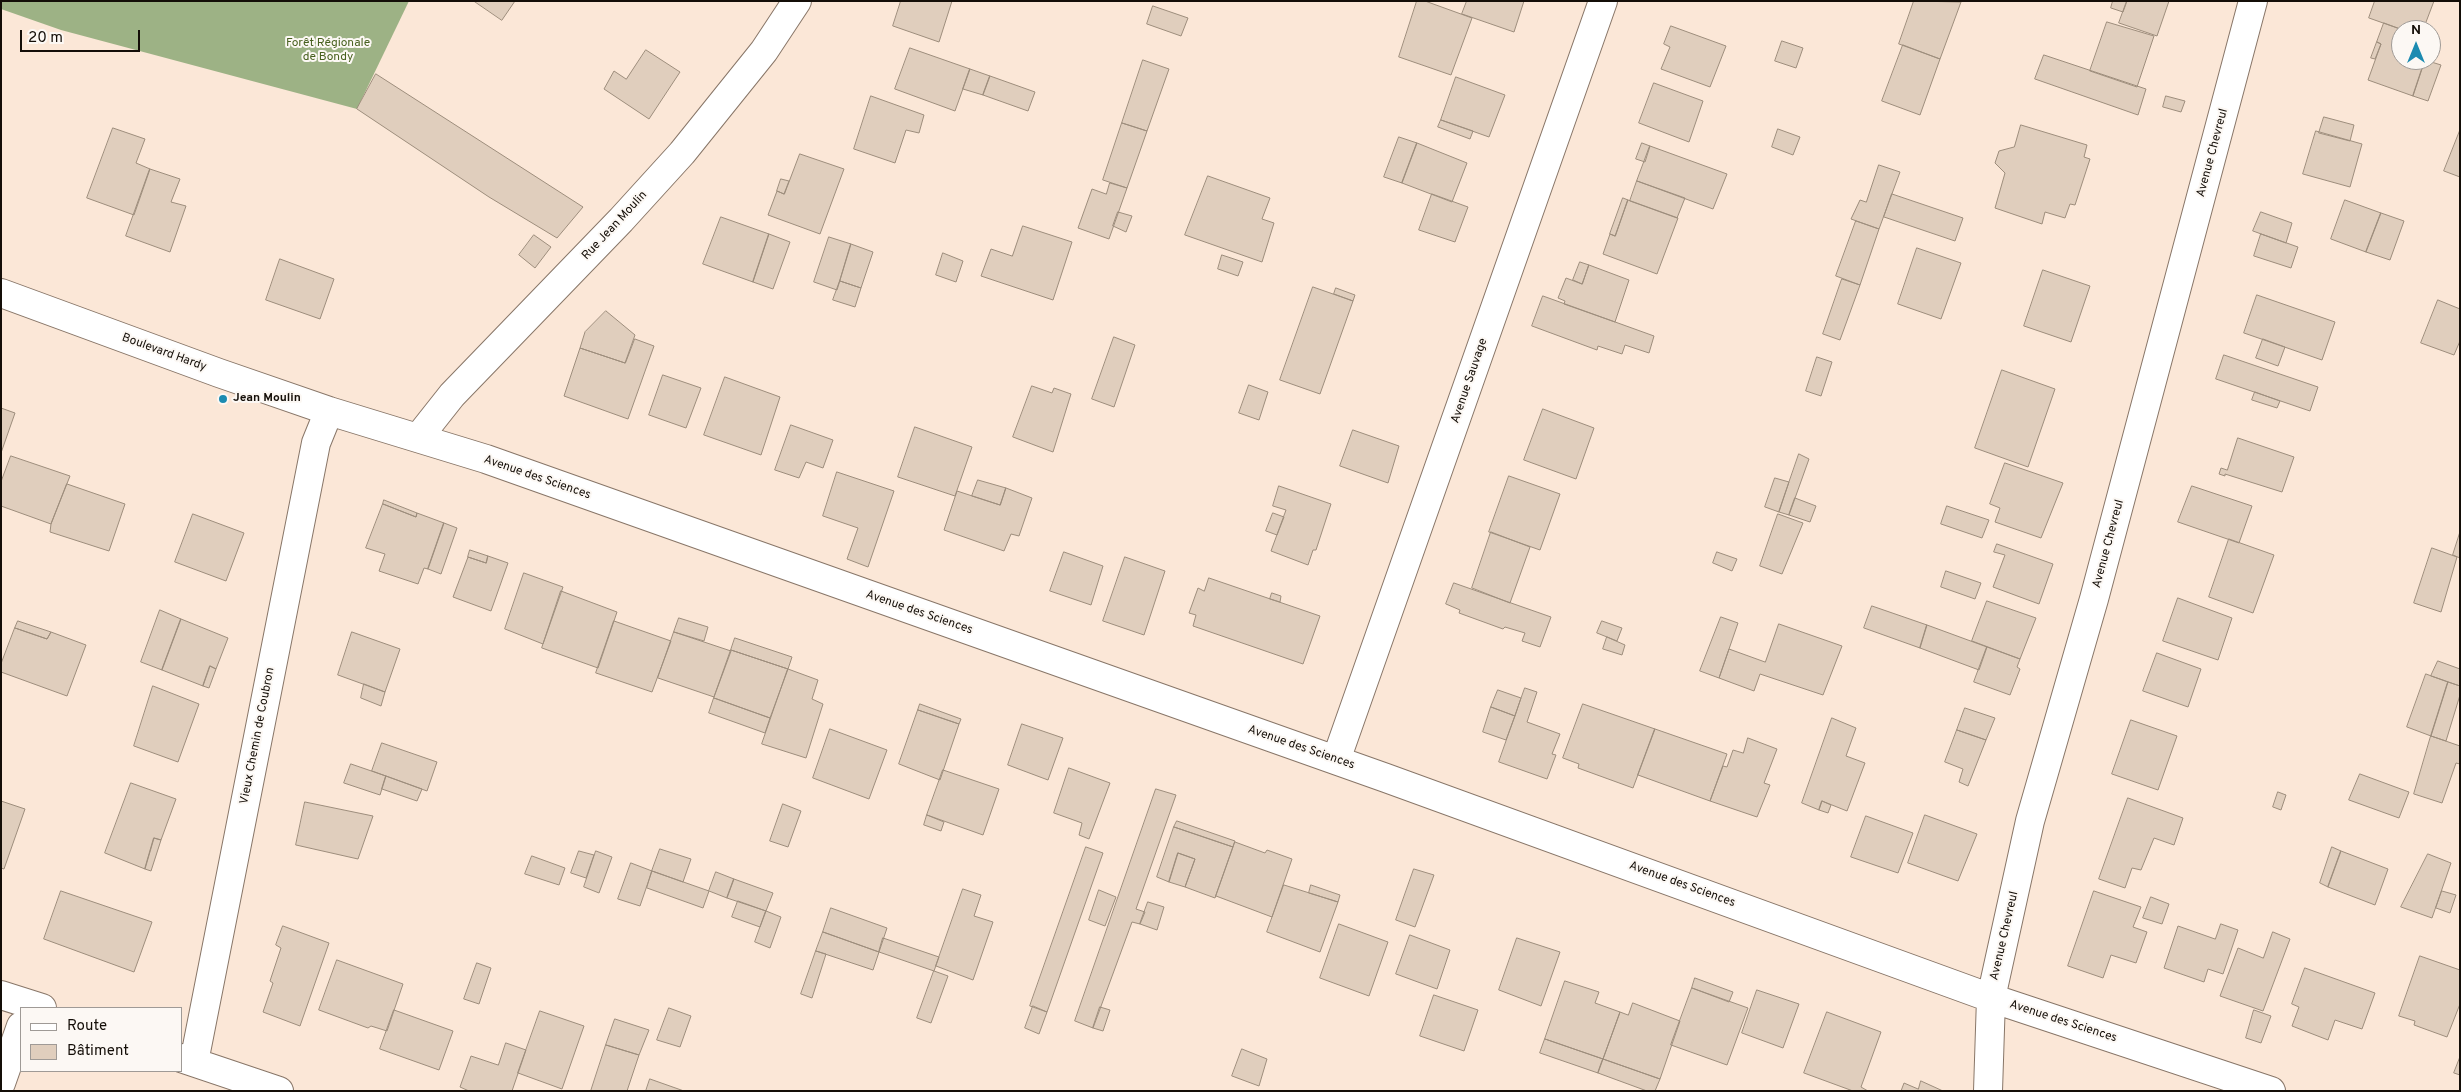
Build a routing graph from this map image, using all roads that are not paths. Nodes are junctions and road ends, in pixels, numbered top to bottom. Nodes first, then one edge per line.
1 (796, 1) edge
2 (1603, 1) edge
3 (2253, 1) edge
4 (1, 293) edge
5 (329, 411) junction
6 (418, 438) junction
7 (1336, 760) junction
8 (1, 994) edge
9 (1991, 998) junction
10 (22, 1007) edge
11 (20, 1036) edge
12 (187, 1060) edge
13 (1, 1083) edge
14 (279, 1091) edge
15 (1988, 1091) edge
16 (2271, 1091) edge

1 - 6 street, Rue Jean Moulin
2 - 7 street, Avenue Sauvage
3 - 9 street, Avenue Chevreul
4 - 5 street, Boulevard Hardy
5 - 6 street, Avenue des Sciences
5 - 12 street, Vieux Chemin de Coubron
6 - 7 street, Avenue des Sciences
7 - 9 street, Avenue des Sciences
8 - 10 street
9 - 15 street, Avenue Chevreul
9 - 16 street, Avenue des Sciences
11 - 13 street
12 - 14 street

